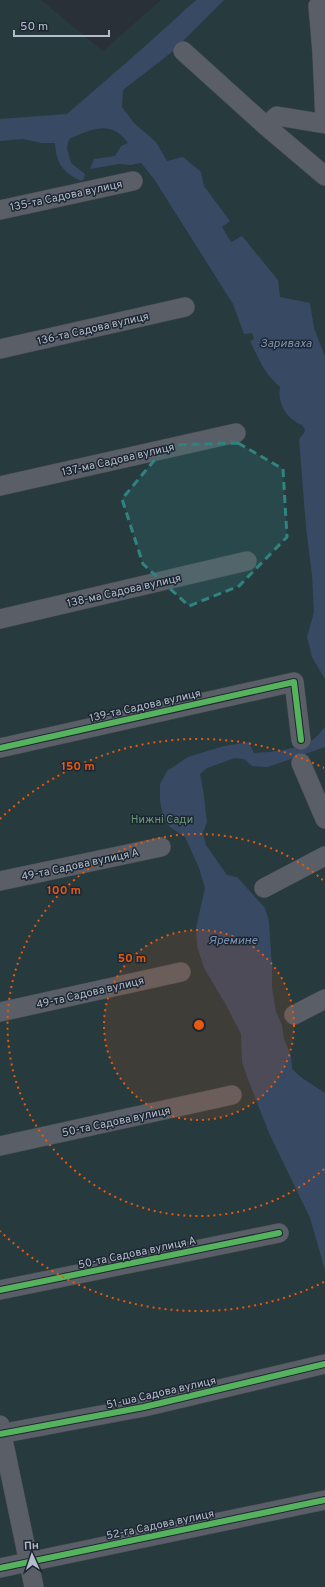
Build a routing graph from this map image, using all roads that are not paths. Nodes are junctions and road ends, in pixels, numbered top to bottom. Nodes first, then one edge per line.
1 (325, 6) edge
2 (183, 51) dead end
3 (325, 122) edge
4 (266, 126) junction
5 (325, 176) edge
6 (133, 181) dead end
7 (0, 210) edge
8 (185, 307) dead end
9 (0, 349) edge
10 (236, 432) dead end
11 (0, 486) edge
12 (247, 561) dead end
13 (0, 619) edge
14 (301, 740) dead end
15 (0, 748) edge
16 (301, 763) dead end
17 (325, 819) edge
18 (161, 847) dead end
19 (325, 856) edge
20 (0, 881) edge
21 (264, 888) dead end
22 (181, 972) dead end
23 (325, 999) edge
24 (0, 1012) edge
25 (294, 1015) dead end
26 (232, 1096) dead end
27 (0, 1146) edge
28 (279, 1233) dead end
29 (0, 1290) edge
30 (325, 1364) edge
31 (1, 1431) edge
32 (325, 1500) edge
33 (29, 1562) junction
34 (0, 1568) edge
35 (34, 1587) edge

1 - 3 street
2 - 4 street
3 - 4 street
4 - 5 street
6 - 7 street, 135-та Садова вулиця
8 - 9 street, 136-та Садова вулиця
10 - 11 street, 137-ма Садова вулиця
12 - 13 street, 138-ма Садова вулиця
14 - 15 street, 139-та Садова вулиця
16 - 17 street
18 - 20 street, 49-та Садова вулиця А
19 - 21 street
22 - 24 street, 49-та Садова вулиця
23 - 25 street
26 - 27 street, 50-та Садова вулиця
28 - 29 street, 50-та Садова вулиця А
30 - 31 street, 51-ша Садова вулиця
31 - 33 street
32 - 33 street, 52-га Садова вулиця
33 - 34 street, 52-га Садова вулиця
33 - 35 street

